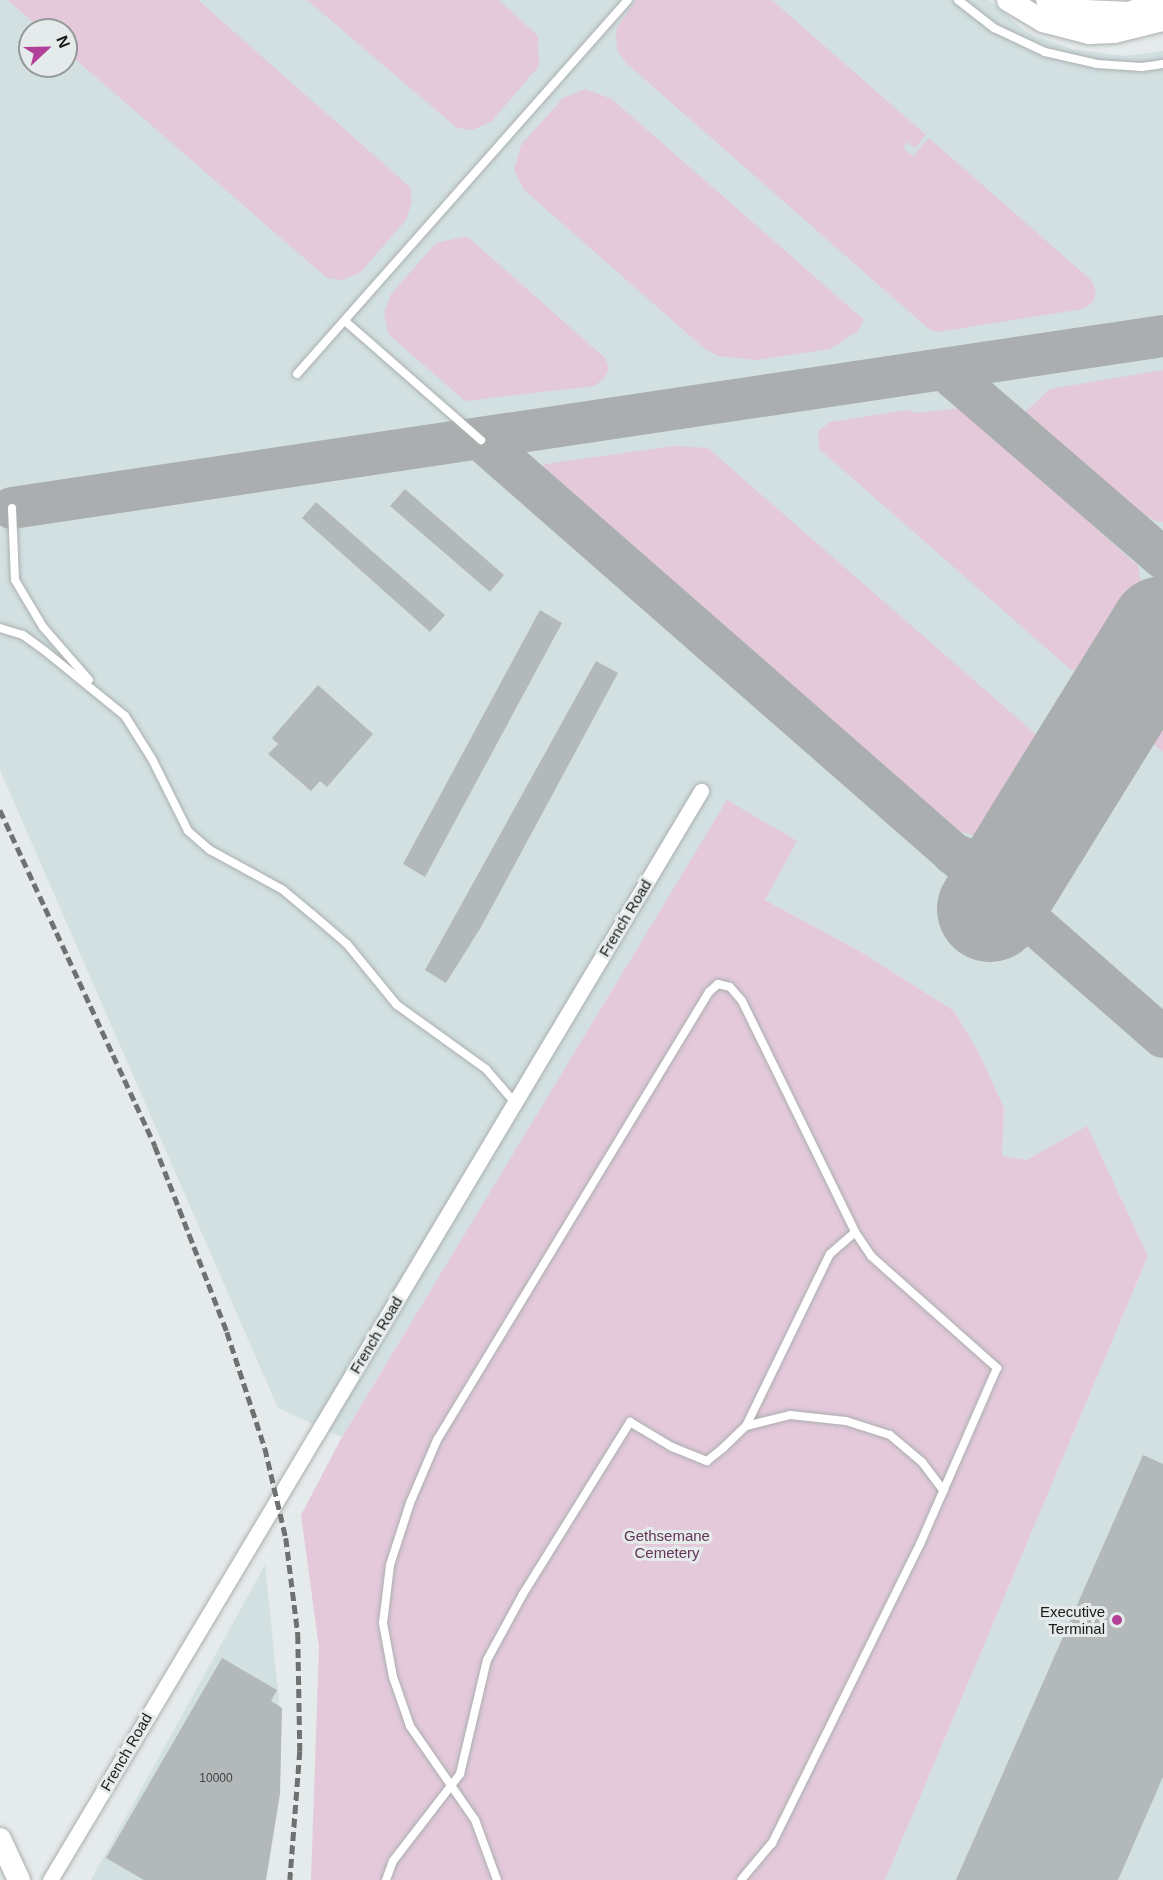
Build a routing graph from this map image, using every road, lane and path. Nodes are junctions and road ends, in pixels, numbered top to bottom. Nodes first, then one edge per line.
1 (628, 0) edge
2 (958, 0) edge
3 (1008, 0) edge
4 (1047, 0) edge
5 (1161, 0) edge
6 (1163, 20) edge
7 (1163, 64) edge
8 (345, 321) junction
9 (297, 374) dead end
10 (481, 440) dead end
11 (12, 508) dead end
12 (0, 628) edge
13 (102, 694) junction
14 (701, 791) dead end
15 (514, 1103) junction
16 (855, 1232) junction
17 (746, 1426) junction
18 (944, 1491) junction
19 (451, 1786) junction
20 (0, 1839) edge
21 (19, 1880) edge
22 (50, 1880) edge
23 (386, 1880) edge
24 (497, 1880) edge
25 (741, 1880) edge

1 - 8 lane
2 - 7 lane
3 - 6 street
4 - 5 street
8 - 9 lane
8 - 10 lane
11 - 13 lane
12 - 13 lane
13 - 15 lane
14 - 15 street, French Road
15 - 22 street, French Road
16 - 17 lane
16 - 18 lane
16 - 19 lane
17 - 18 lane
17 - 19 lane
18 - 25 lane
19 - 23 lane
19 - 24 lane
20 - 21 street

